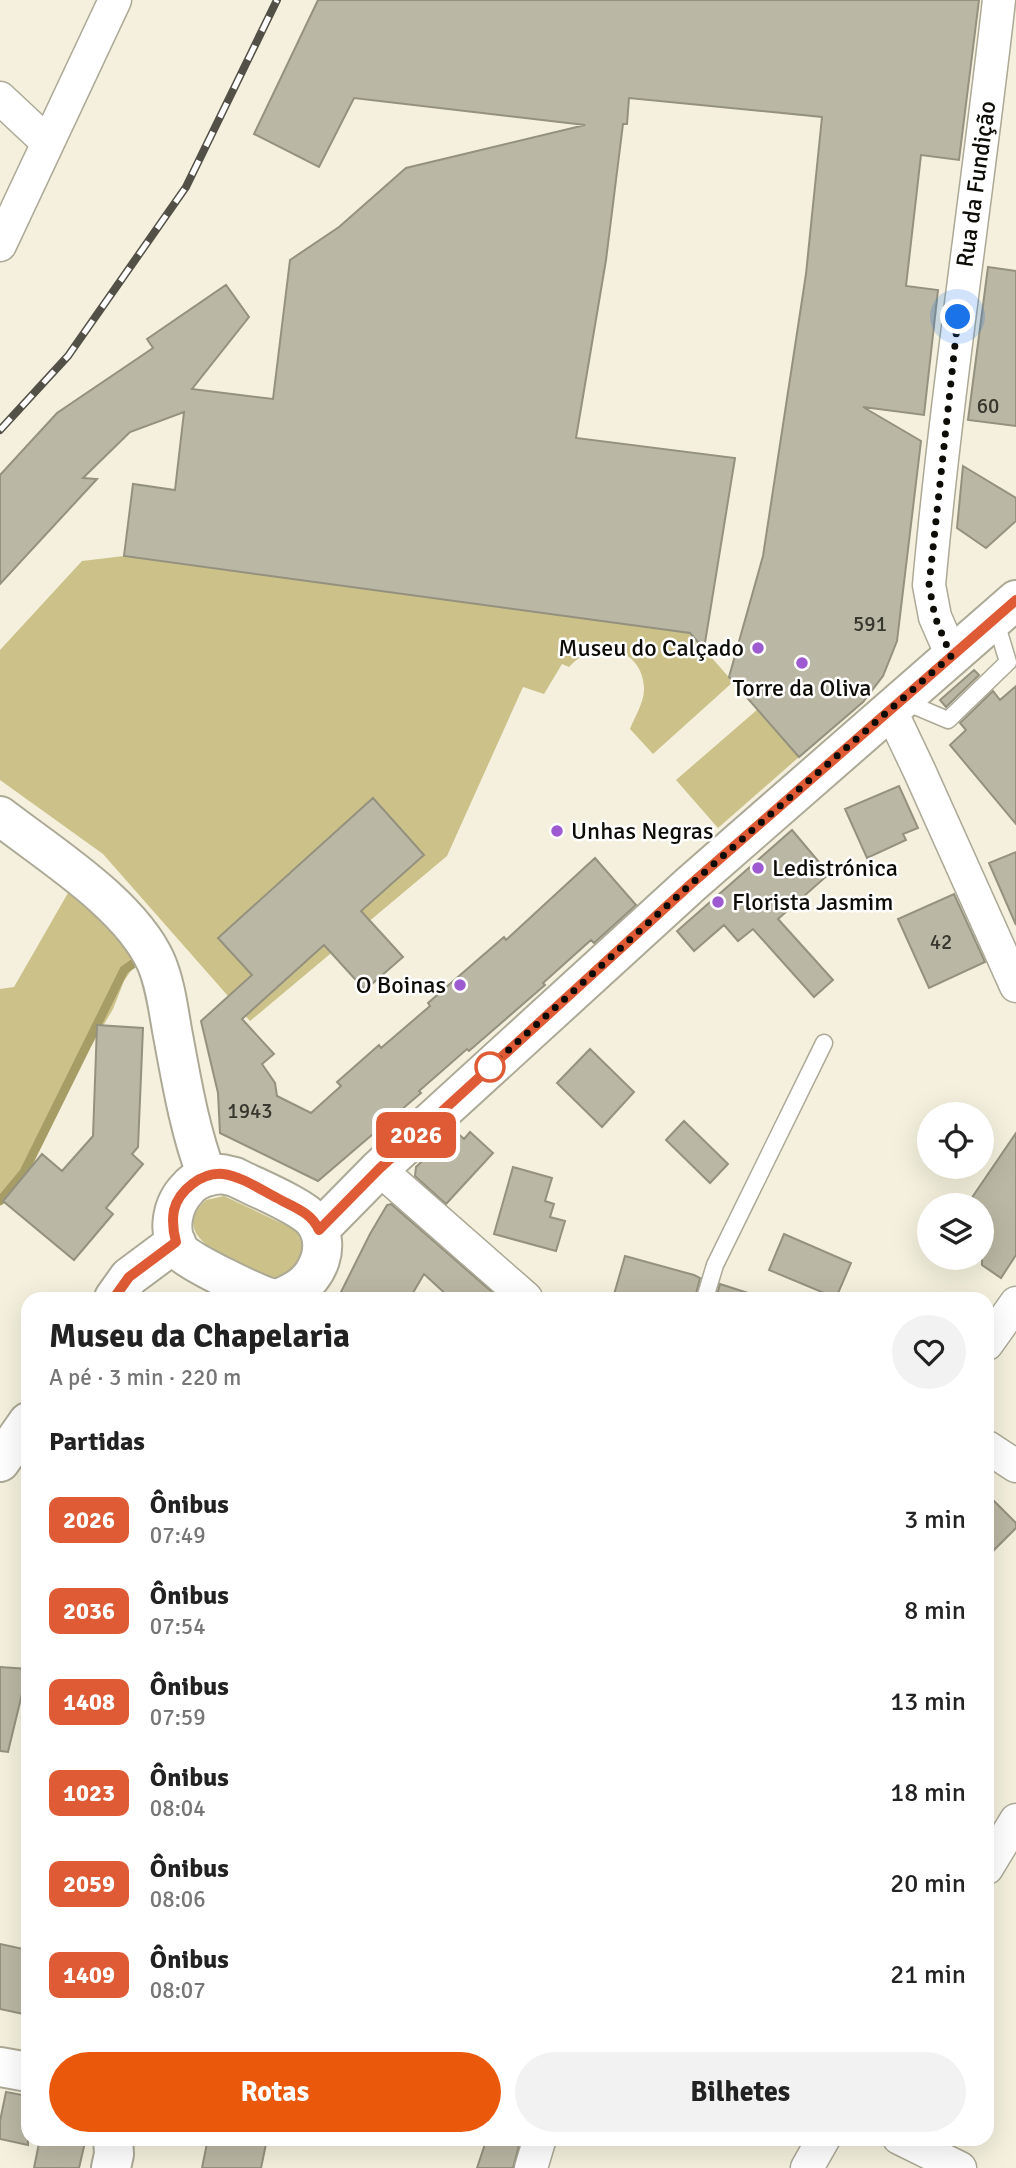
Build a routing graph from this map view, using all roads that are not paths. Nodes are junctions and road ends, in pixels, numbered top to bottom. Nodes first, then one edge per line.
1 (116, 0) edge
2 (999, 0) edge
3 (0, 98) edge
4 (47, 142) junction
5 (0, 245) edge
6 (1006, 609) edge
7 (951, 656) junction
8 (895, 704) junction
9 (0, 817) edge
10 (1016, 986) edge
11 (824, 1043) dead end
12 (379, 1169) junction
13 (207, 1176) junction
14 (319, 1230) junction
15 (176, 1242) junction
16 (118, 1292) edge
17 (258, 1292) edge
18 (294, 1292) edge
19 (518, 1292) edge
20 (707, 1292) edge
21 (1016, 1303) edge
22 (994, 1334) edge
23 (21, 1432) edge
24 (994, 1452) edge
25 (0, 1462) edge
26 (1016, 1466) edge
27 (1016, 1820) edge
28 (994, 1856) edge
29 (0, 2067) edge
30 (21, 2071) edge
31 (538, 2146) edge
32 (819, 2146) edge
33 (915, 2146) edge
34 (531, 2168) edge
35 (807, 2168) edge
36 (960, 2168) edge

1 - 4 street
2 - 7 street, Rua da Fundição
3 - 4 street
4 - 5 street
6 - 7 main road
6 - 8 lane
7 - 8 main road
8 - 10 street
8 - 12 main road
9 - 13 main road
11 - 20 lane
12 - 14 main road
12 - 19 street
13 - 14 main road
13 - 15 main road
14 - 18 main road
15 - 16 main road
15 - 17 main road
21 - 22 street
23 - 25 main road
24 - 26 street
27 - 28 street
29 - 30 main road
31 - 34 street
32 - 35 street
33 - 36 street

